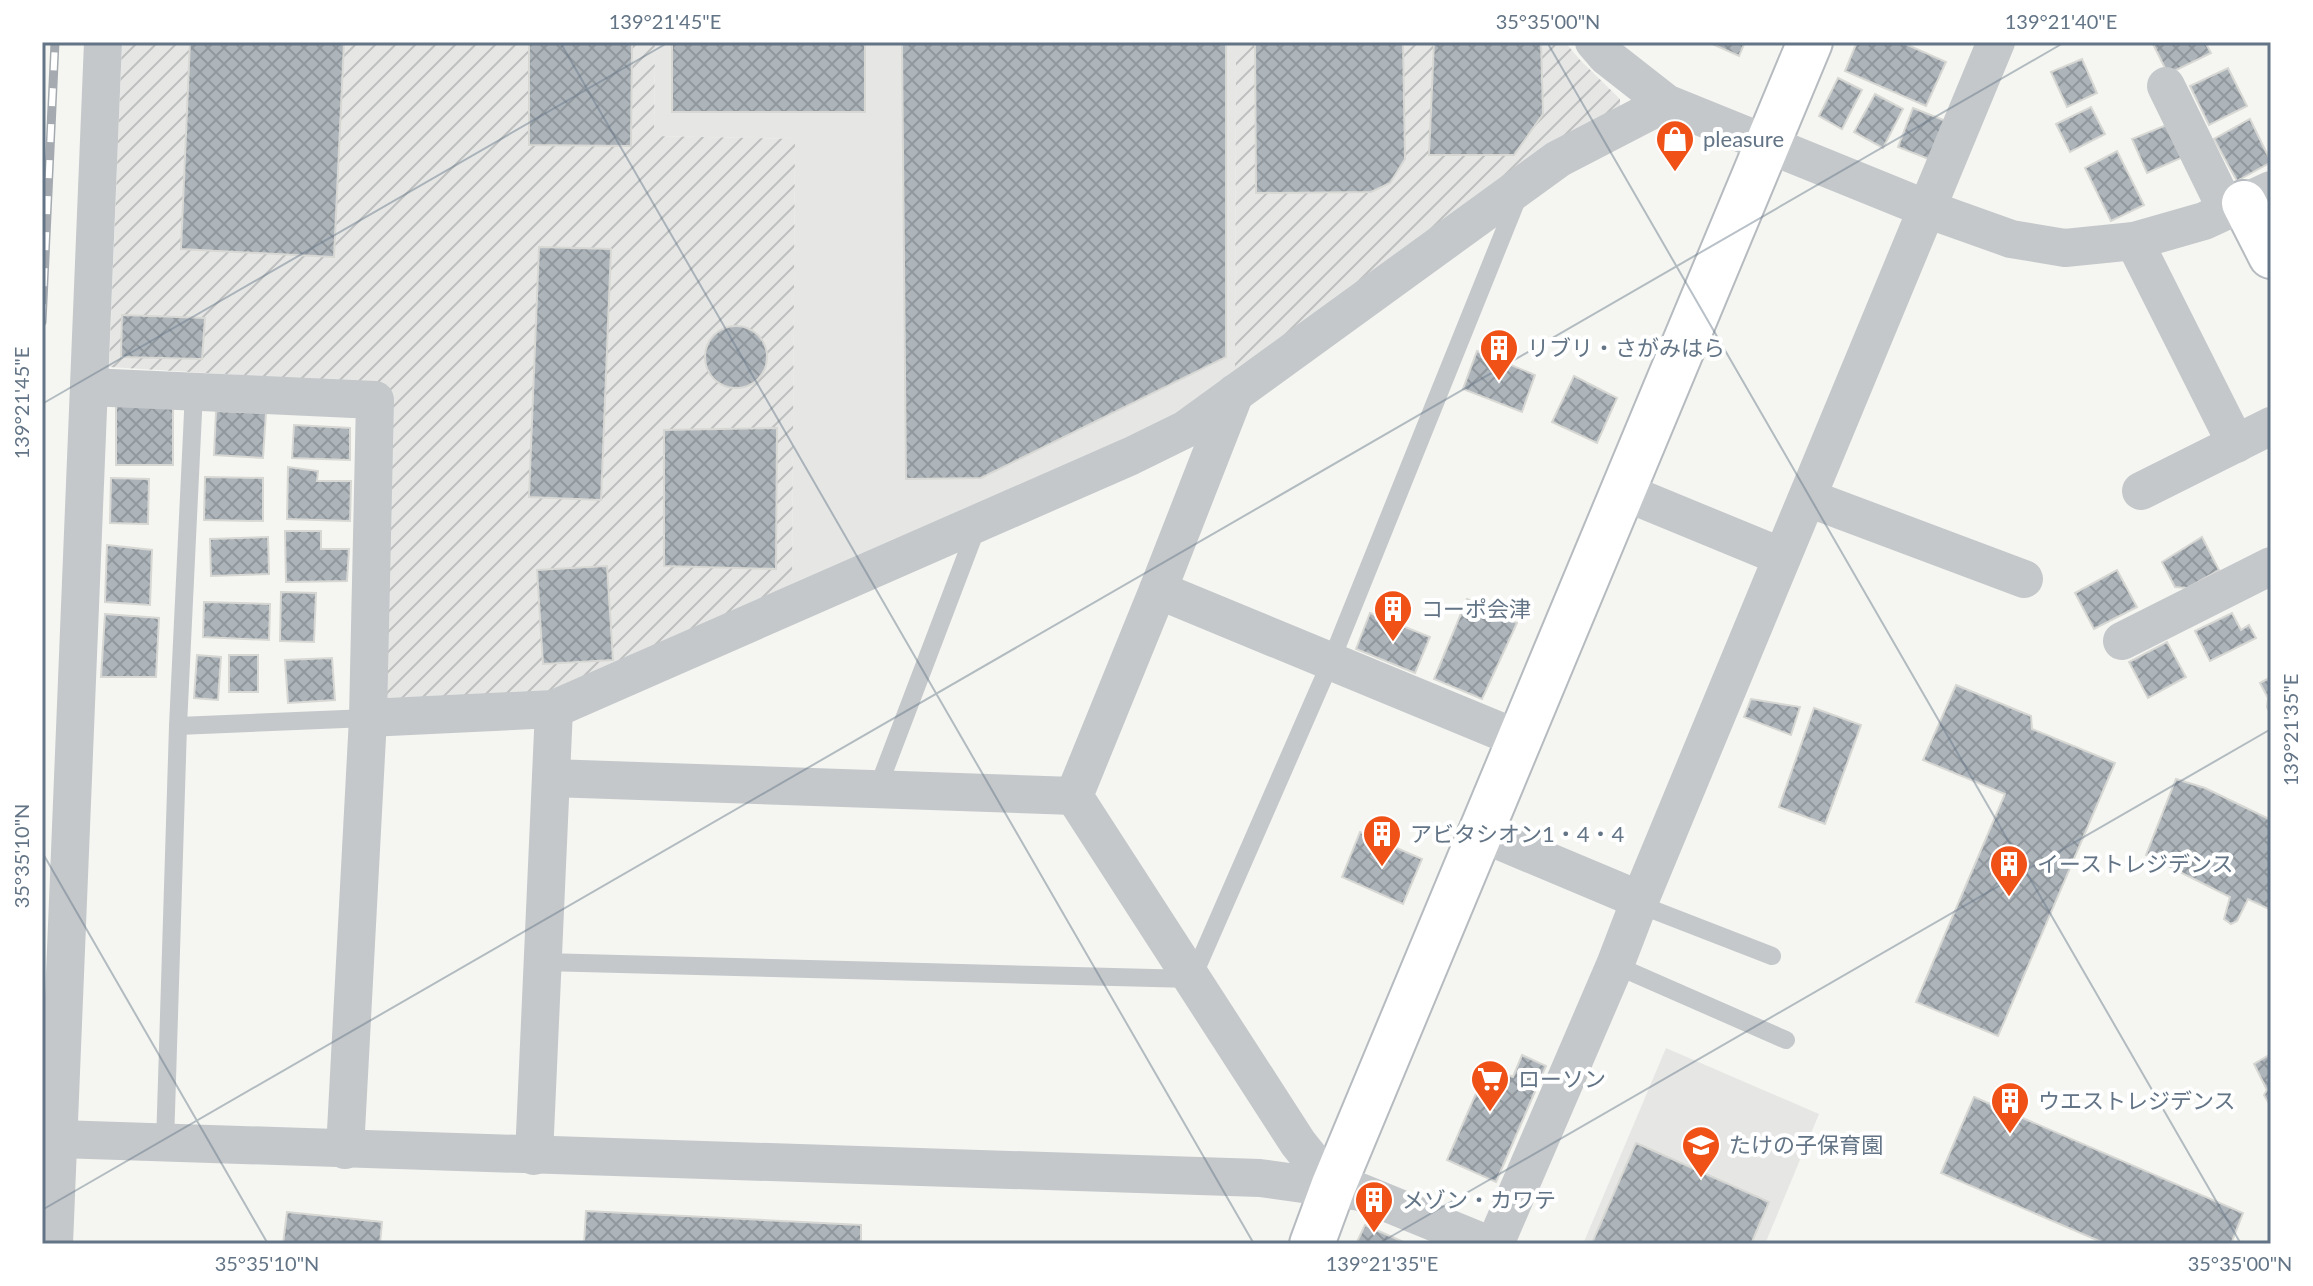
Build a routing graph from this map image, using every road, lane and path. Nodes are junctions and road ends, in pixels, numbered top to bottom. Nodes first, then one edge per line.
1 (103, 42) edge
2 (1594, 42) edge
3 (1810, 42) edge
4 (1996, 42) edge
5 (2166, 86) dead end
6 (1666, 103) junction
7 (1767, 145) junction
8 (1524, 183) junction
9 (2247, 201) edge
10 (1927, 209) junction
11 (2134, 241) junction
12 (2271, 256) edge
13 (89, 387) junction
14 (194, 392) junction
15 (1235, 393) junction
16 (2271, 426) edge
17 (2236, 444) junction
18 (1622, 491) junction
19 (2141, 491) dead end
20 (1808, 498) junction
21 (977, 525) junction
22 (1782, 557) junction
23 (2271, 566) edge
24 (2024, 579) dead end
25 (1158, 590) junction
26 (2122, 641) dead end
27 (1331, 661) junction
28 (554, 709) junction
29 (368, 718) junction
30 (178, 726) junction
31 (1521, 740) junction
32 (551, 778) junction
33 (877, 790) junction
34 (1074, 796) junction
35 (1483, 834) junction
36 (1639, 902) junction
37 (1772, 956) dead end
38 (543, 962) junction
39 (1615, 965) junction
40 (1192, 979) junction
41 (1786, 1040) dead end
42 (59, 1139) junction
43 (165, 1144) junction
44 (345, 1150) junction
45 (534, 1156) junction
46 (1333, 1187) junction
47 (54, 1244) edge
48 (1312, 1244) edge
49 (1487, 1244) edge
50 (1495, 1244) edge

1 - 13 street
2 - 6 street
3 - 7 street
4 - 10 street
5 - 9 street
6 - 7 street
6 - 8 street
7 - 10 street
7 - 18 street
8 - 15 street
8 - 27 lane
9 - 11 street
9 - 12 street
10 - 11 street
10 - 20 street
11 - 17 street
13 - 14 street
13 - 42 street
14 - 29 street
14 - 30 lane
15 - 21 street
15 - 25 street
16 - 17 street
17 - 19 street
18 - 22 street
18 - 31 street
20 - 22 street
20 - 24 street
21 - 28 street
21 - 33 lane
22 - 36 street
23 - 26 street
25 - 27 street
25 - 34 street
27 - 31 street
27 - 40 lane
28 - 29 street
28 - 32 street
29 - 30 lane
29 - 44 street
30 - 43 lane
31 - 35 street
32 - 33 street
32 - 38 street
33 - 34 street
34 - 40 street
35 - 36 street
35 - 46 street
36 - 37 lane
36 - 39 street
38 - 40 lane
38 - 45 street
39 - 41 lane
39 - 50 street
40 - 46 street
42 - 43 street
42 - 47 street
43 - 44 street
44 - 45 street
45 - 46 street
46 - 48 street
46 - 49 street

